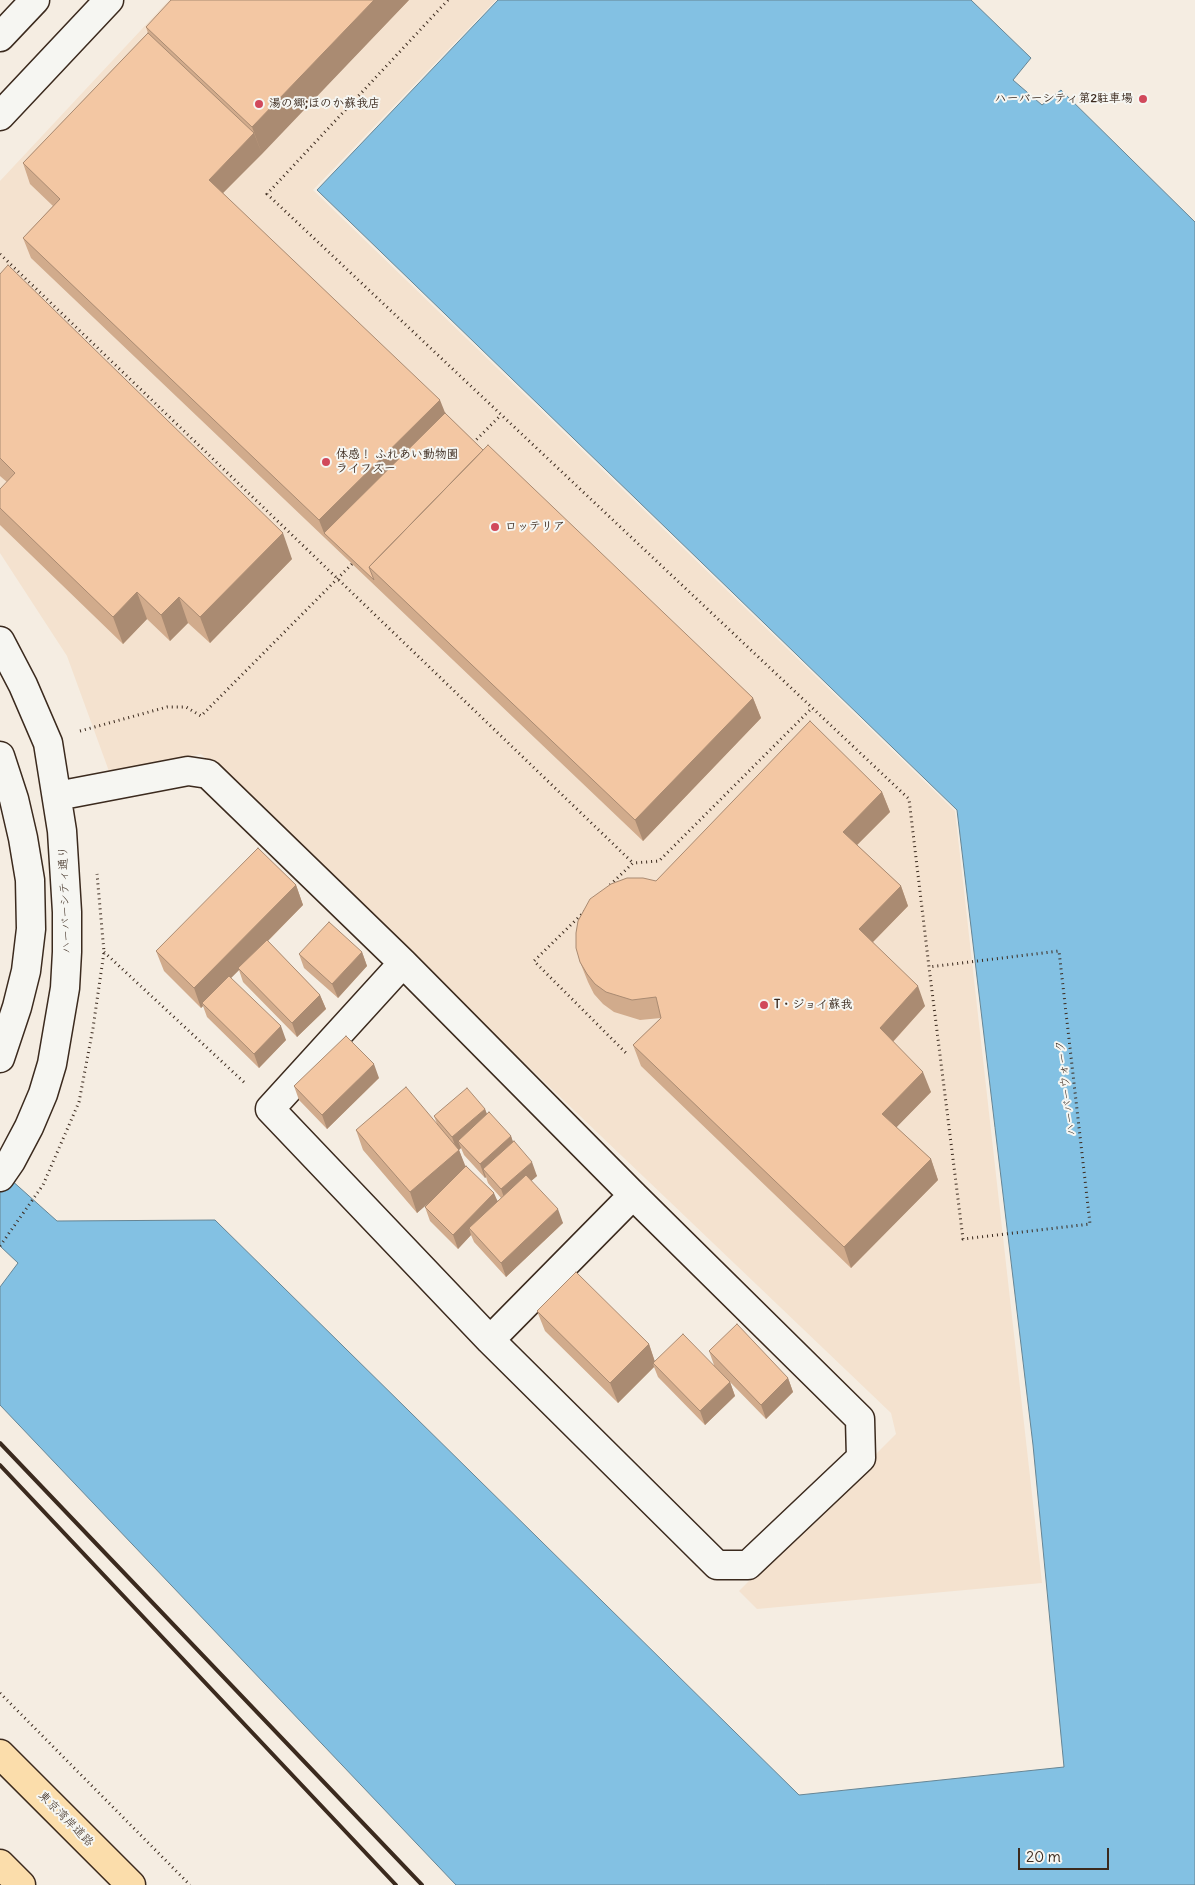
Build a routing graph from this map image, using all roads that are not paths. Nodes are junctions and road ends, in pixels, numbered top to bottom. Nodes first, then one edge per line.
1 (35, 0) edge
2 (109, 0) edge
3 (0, 37) edge
4 (0, 116) edge
5 (0, 642) edge
6 (0, 756) edge
7 (58, 796) junction
8 (402, 963) junction
9 (0, 1058) edge
10 (6, 1169) edge
11 (634, 1195) junction
12 (490, 1340) junction
13 (0, 1754) edge
14 (0, 1864) edge
15 (21, 1885) edge
16 (131, 1885) edge

1 - 3 street
2 - 4 street
5 - 7 street, ハーバーシティ通り
6 - 9 street
7 - 8 street
7 - 10 street, ハーバーシティ通り
8 - 11 street
8 - 12 street
11 - 12 street
11 - 12 street
13 - 16 highway, 東京湾岸道路
14 - 15 highway

